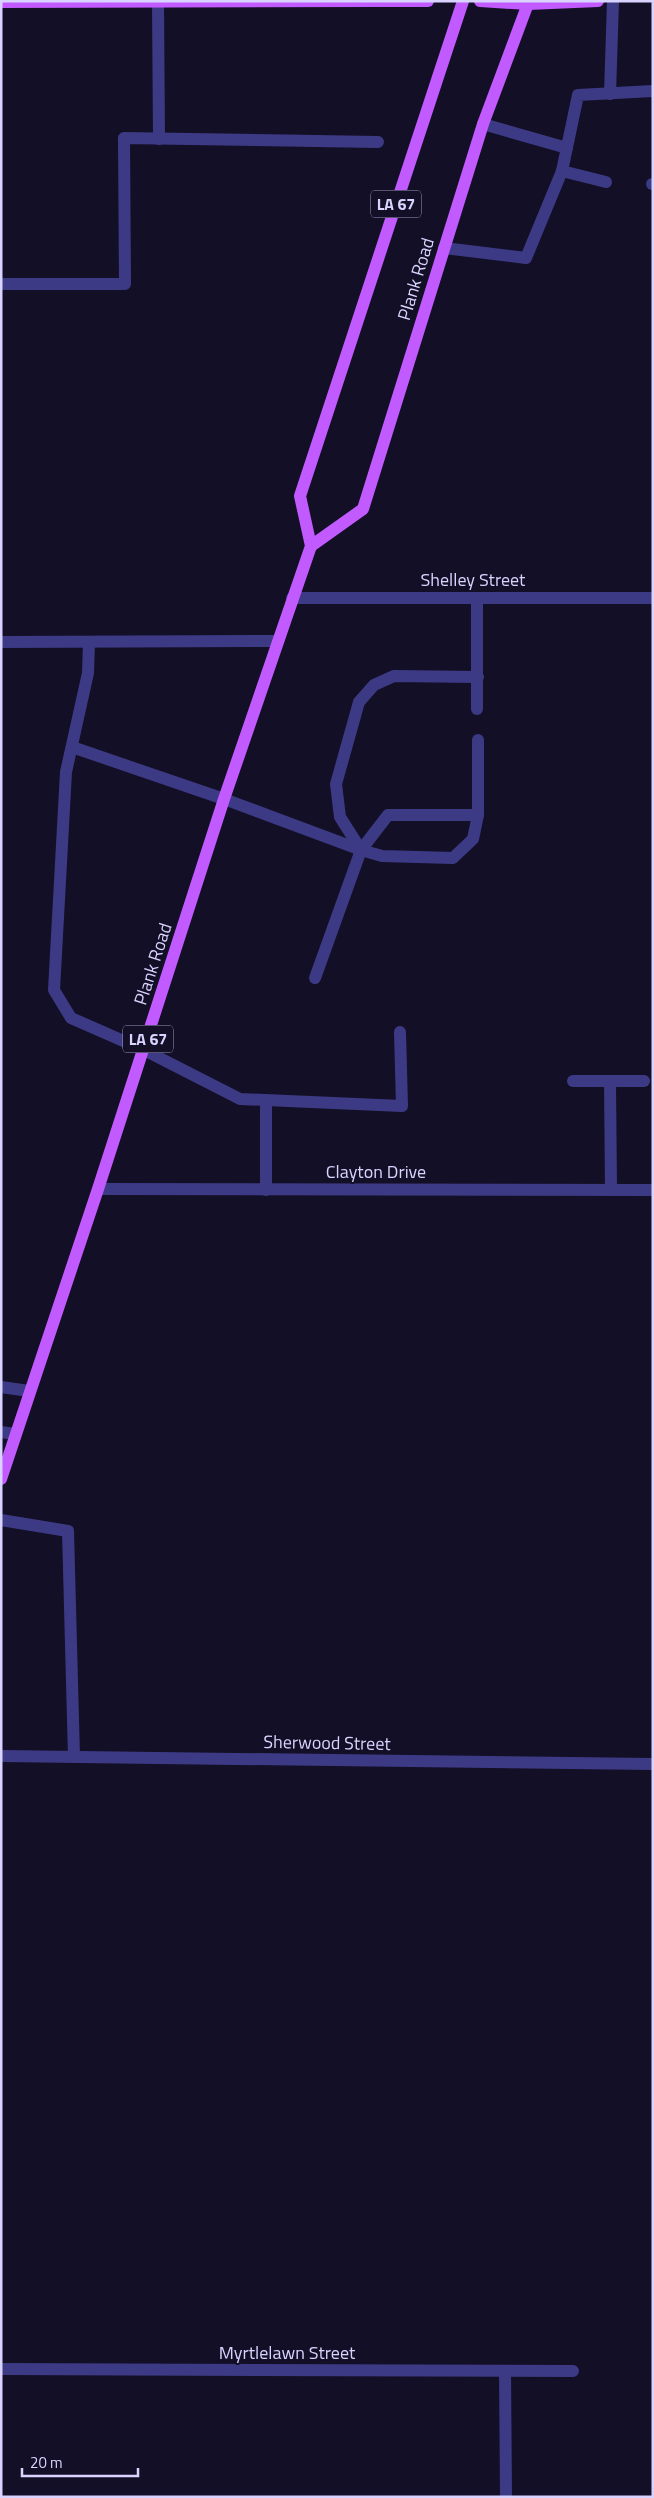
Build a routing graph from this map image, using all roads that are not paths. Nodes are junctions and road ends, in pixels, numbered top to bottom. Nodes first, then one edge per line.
1 (378, 1) edge
2 (428, 1) edge
3 (463, 1) edge
4 (480, 1) edge
5 (598, 1) edge
6 (613, 1) edge
7 (1, 2) edge
8 (158, 2) edge
9 (171, 2) edge
10 (529, 3) edge
11 (653, 91) edge
12 (610, 94) junction
13 (483, 124) junction
14 (159, 139) junction
15 (378, 142) dead end
16 (566, 148) junction
17 (562, 171) junction
18 (606, 182) dead end
19 (444, 248) junction
20 (1, 284) edge
21 (311, 546) junction
22 (292, 598) junction
23 (477, 598) junction
24 (653, 598) edge
25 (1, 642) edge
26 (89, 642) junction
27 (278, 642) junction
28 (478, 677) junction
29 (477, 709) dead end
30 (478, 740) dead end
31 (72, 748) junction
32 (224, 799) junction
33 (478, 815) junction
34 (361, 850) junction
35 (315, 978) dead end
36 (400, 1032) dead end
37 (144, 1050) junction
38 (574, 1081) dead end
39 (644, 1081) dead end
40 (610, 1082) junction
41 (266, 1100) junction
42 (98, 1189) junction
43 (266, 1190) junction
44 (611, 1190) junction
45 (653, 1190) edge
46 (1, 1387) edge
47 (29, 1391) junction
48 (1, 1432) edge
49 (15, 1434) junction
50 (1, 1479) edge
51 (1, 1520) edge
52 (1, 1756) edge
53 (74, 1757) junction
54 (653, 1764) edge
55 (1, 2369) edge
56 (505, 2371) junction
57 (573, 2371) dead end
58 (506, 2497) edge

1 - 2 main road
1 - 9 main road
3 - 21 main road, LA 67
4 - 10 main road
5 - 10 main road
6 - 12 street
7 - 8 main road
8 - 9 main road
8 - 14 street
10 - 13 main road, Plank Road
11 - 12 street
12 - 16 street
13 - 16 street
13 - 19 main road, Plank Road
14 - 15 street
14 - 20 street
16 - 17 street
17 - 18 street
17 - 19 street
19 - 21 main road, Plank Road
21 - 22 main road, Plank Road / LA 67
22 - 23 street, Shelley Street
22 - 27 main road, Plank Road / LA 67
23 - 24 street, Shelley Street
23 - 28 street
25 - 26 street
26 - 27 street
26 - 31 street
27 - 32 main road, Plank Road / LA 67
28 - 29 street
28 - 34 street
30 - 33 street
31 - 32 street
31 - 37 street
32 - 34 street
32 - 37 main road, Plank Road / LA 67
33 - 34 street
33 - 34 street
34 - 35 street
36 - 41 street
37 - 41 street
37 - 42 main road, Plank Road / LA 67
38 - 40 street
39 - 40 street
40 - 44 street
41 - 43 street
42 - 43 street, Clayton Drive
42 - 47 main road, Plank Road / LA 67
43 - 44 street, Clayton Drive
44 - 45 street, Clayton Drive
46 - 47 street
47 - 49 main road, Plank Road / LA 67
48 - 49 street
49 - 50 main road, Plank Road / LA 67
51 - 53 street
52 - 53 street, Sherwood Street
53 - 54 street, Sherwood Street
55 - 56 street, Myrtlelawn Street
56 - 57 street, Myrtlelawn Street
56 - 58 street

